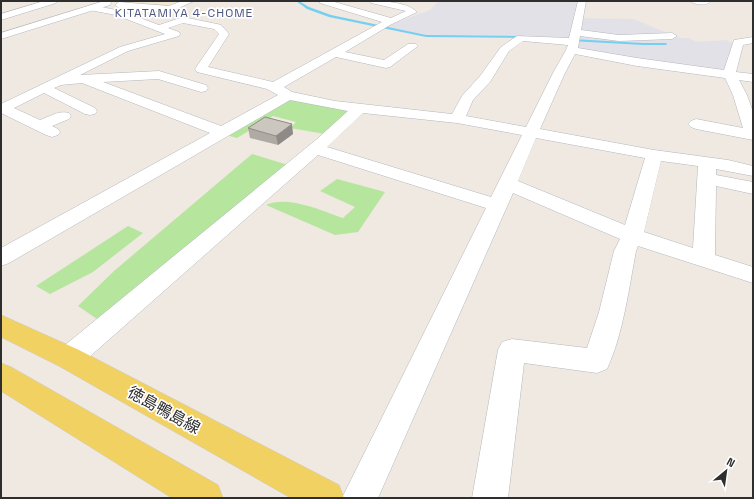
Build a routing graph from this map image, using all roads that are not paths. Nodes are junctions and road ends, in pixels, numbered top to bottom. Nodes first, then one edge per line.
1 (54, 1) edge
2 (323, 1) edge
3 (375, 1) edge
4 (582, 1) edge
5 (694, 1) edge
6 (706, 2) edge
7 (88, 4) edge
8 (190, 7) edge
9 (345, 9) junction
10 (328, 12) dead end
11 (1, 17) edge
12 (183, 20) junction
13 (391, 21) junction
14 (650, 26) dead end
15 (158, 28) junction
16 (1, 36) edge
17 (753, 40) edge
18 (574, 42) junction
19 (412, 46) dead end
20 (334, 53) junction
21 (730, 75) junction
22 (753, 78) edge
23 (84, 79) junction
24 (56, 82) junction
25 (42, 88) junction
26 (201, 88) dead end
27 (282, 91) junction
28 (354, 106) junction
29 (2, 109) edge
30 (90, 111) dead end
31 (64, 116) dead end
32 (457, 119) junction
33 (696, 124) dead end
34 (222, 132) junction
35 (532, 132) junction
36 (753, 134) edge
37 (315, 149) junction
38 (654, 155) junction
39 (707, 170) junction
40 (753, 171) edge
41 (508, 184) junction
42 (753, 188) edge
43 (498, 205) junction
44 (632, 236) junction
45 (1, 258) edge
46 (704, 259) junction
47 (753, 275) edge
48 (1, 325) edge
49 (69, 358) junction
50 (6, 385) edge
51 (205, 498) edge
52 (326, 498) edge
53 (360, 498) edge
54 (490, 498) edge

1 - 11 street
2 - 9 street
3 - 9 street
3 - 13 street
4 - 18 street
5 - 6 street
7 - 8 street
7 - 15 street
7 - 16 street
8 - 12 street
9 - 10 street
9 - 13 street
12 - 15 street
12 - 27 street
13 - 20 street
14 - 18 street
15 - 24 street
17 - 21 street
18 - 21 street
18 - 32 street
18 - 35 street
19 - 20 street
20 - 27 street
21 - 22 street
21 - 36 street
23 - 24 street
23 - 26 street
23 - 34 street
24 - 25 street
25 - 29 street
25 - 30 street
27 - 28 street
27 - 34 street
28 - 32 street
28 - 37 street
29 - 31 street
32 - 35 street
33 - 36 street
34 - 45 street
35 - 38 street
35 - 41 street
37 - 43 street
37 - 49 street
38 - 39 street
38 - 44 street
39 - 40 street
39 - 42 street
39 - 46 street
41 - 43 street
41 - 44 street
43 - 53 street
44 - 46 street
44 - 54 street
46 - 47 street
48 - 49 main road, 徳島鴨島線
49 - 52 main road, 徳島鴨島線
50 - 51 main road

